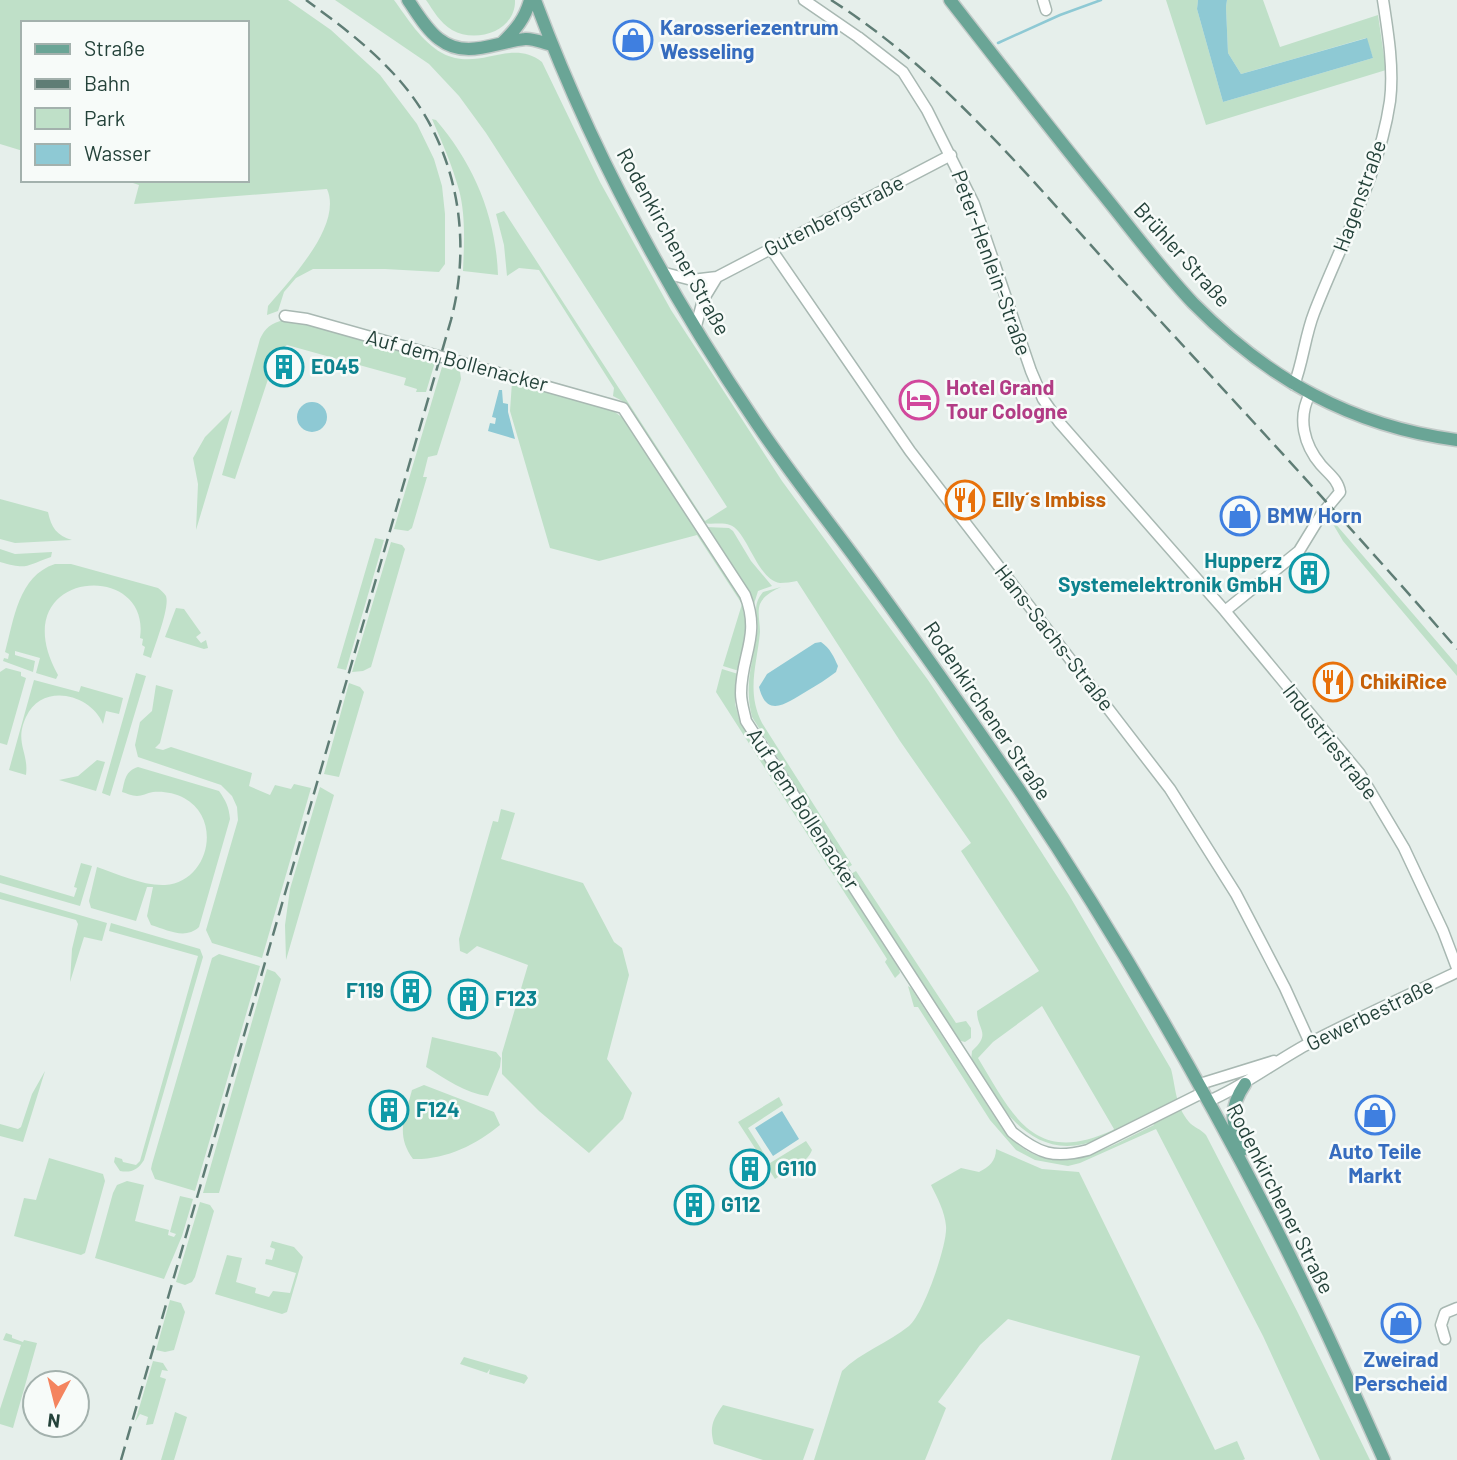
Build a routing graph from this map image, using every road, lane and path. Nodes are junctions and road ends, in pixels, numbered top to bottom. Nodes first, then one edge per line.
1 (408, 0) edge
2 (532, 0) edge
3 (804, 0) edge
4 (950, 0) edge
5 (1383, 0) edge
6 (502, 43) junction
7 (552, 45) junction
8 (951, 155) junction
9 (771, 249) junction
10 (665, 274) junction
11 (717, 277) junction
12 (285, 316) dead end
13 (696, 326) junction
14 (1294, 385) junction
15 (1310, 394) junction
16 (1457, 440) edge
17 (1164, 542) joint
18 (1225, 611) junction
19 (1457, 970) edge
20 (1310, 1043) junction
21 (1283, 1058) junction
22 (1245, 1084) junction
23 (1204, 1093) junction
24 (1249, 1177) junction
25 (1457, 1308) edge
26 (1445, 1339) dead end
27 (1384, 1460) edge

1 - 6 main road
2 - 6 main road
2 - 7 main road, Rodenkirchener Straße
3 - 8 street, Peter-Henlein-Straße
4 - 14 main road, Brühler Straße
5 - 14 street, Hagenstraße
6 - 7 main road
7 - 10 main road, Rodenkirchener Straße
8 - 9 street, Gutenbergstraße
8 - 17 street, Peter-Henlein-Straße
9 - 11 street, Gutenbergstraße
9 - 20 street, Hans-Sachs-Straße
10 - 11 street
10 - 13 main road, Rodenkirchener Straße
11 - 13 street
12 - 23 street, Auf dem Bollenacker
13 - 23 main road, Rodenkirchener Straße
14 - 15 main road, Brühler Straße
15 - 16 main road, Brühler Straße
15 - 18 street
17 - 18 street, Industriestraße
18 - 19 street, Industriestraße
19 - 20 street, Gewerbestraße
20 - 21 street, Gewerbestraße
21 - 22 street, Gewerbestraße
21 - 23 street, Gewerbestraße
22 - 23 street, Gewerbestraße
22 - 24 main road
23 - 24 main road, Rodenkirchener Straße
24 - 27 main road, Rodenkirchener Straße
25 - 26 street

